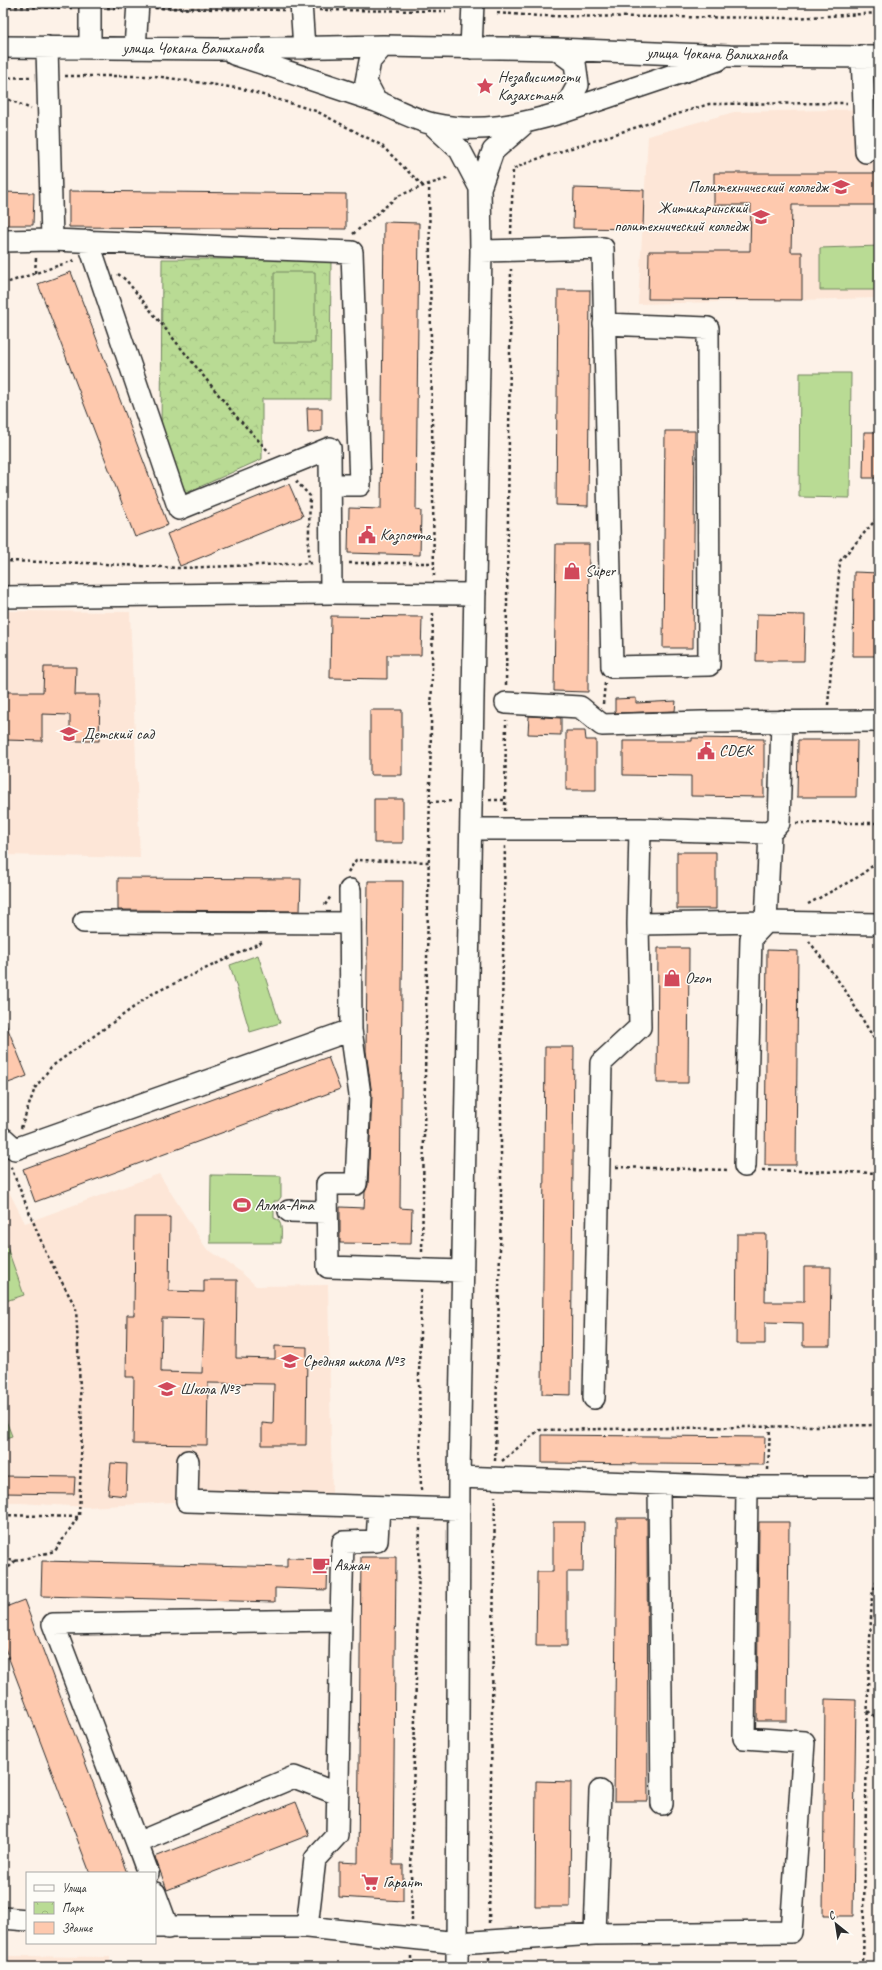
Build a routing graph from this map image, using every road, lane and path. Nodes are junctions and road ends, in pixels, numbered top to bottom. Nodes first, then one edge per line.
1 (473, 3) edge
2 (90, 5) edge
3 (137, 6) edge
4 (301, 6) edge
5 (3, 7) edge
6 (446, 11) dead end
7 (879, 12) edge
8 (497, 14) dead end
9 (383, 46) junction
10 (3, 47) edge
11 (47, 47) junction
12 (90, 47) junction
13 (135, 48) junction
14 (304, 48) junction
15 (471, 48) junction
16 (218, 49) junction
17 (556, 49) junction
18 (730, 56) junction
19 (870, 56) edge
20 (48, 76) junction
21 (3, 78) edge
22 (3, 96) edge
23 (376, 101) junction
24 (864, 103) junction
25 (36, 112) dead end
26 (563, 112) junction
27 (432, 124) junction
28 (524, 124) junction
29 (866, 152) dead end
30 (450, 178) dead end
31 (429, 184) junction
32 (423, 186) junction
33 (480, 188) junction
34 (351, 235) dead end
35 (52, 240) junction
36 (3, 241) edge
37 (90, 248) junction
38 (511, 250) junction
39 (481, 251) junction
40 (115, 271) dead end
41 (3, 284) edge
42 (604, 324) junction
43 (283, 467) junction
44 (331, 485) junction
45 (879, 516) edge
46 (3, 561) edge
47 (331, 562) junction
48 (308, 563) junction
49 (434, 563) junction
50 (332, 593) junction
51 (434, 594) junction
52 (475, 594) junction
53 (3, 597) edge
54 (612, 667) junction
55 (506, 703) junction
56 (782, 721) junction
57 (827, 721) junction
58 (879, 721) edge
59 (602, 725) junction
60 (879, 823) edge
61 (774, 828) junction
62 (471, 829) junction
63 (505, 829) junction
64 (640, 829) junction
65 (879, 861) edge
66 (429, 862) junction
67 (344, 885) junction
68 (805, 906) dead end
69 (84, 922) dead end
70 (766, 922) junction
71 (313, 923) junction
72 (350, 923) junction
73 (786, 923) junction
74 (638, 924) junction
75 (879, 924) edge
76 (267, 942) dead end
77 (351, 1030) junction
78 (879, 1047) edge
79 (9, 1144) edge
80 (745, 1166) dead end
81 (289, 1211) dead end
82 (327, 1212) junction
83 (422, 1270) junction
84 (463, 1271) junction
85 (594, 1398) dead end
86 (879, 1425) edge
87 (770, 1427) junction
88 (188, 1461) dead end
89 (459, 1477) junction
90 (495, 1478) junction
91 (659, 1484) junction
92 (757, 1487) junction
93 (879, 1487) edge
94 (378, 1507) junction
95 (420, 1508) junction
96 (459, 1509) junction
97 (3, 1515) edge
98 (79, 1517) junction
99 (3, 1559) edge
100 (15, 1561) junction
101 (3, 1573) edge
102 (879, 1574) edge
103 (341, 1620) junction
104 (868, 1710) junction
105 (879, 1720) edge
106 (600, 1791) dead end
107 (338, 1794) junction
108 (662, 1804) dead end
109 (137, 1843) junction
110 (148, 1872) edge
111 (156, 1899) edge
112 (3, 1918) edge
113 (26, 1920) edge
114 (161, 1927) edge
115 (308, 1927) junction
116 (596, 1934) junction
117 (412, 1938) junction
118 (489, 1940) junction
119 (458, 1943) junction
120 (412, 1967) edge
121 (457, 1967) edge
122 (489, 1967) edge
123 (864, 1967) edge

1 - 15 street
2 - 3 path
2 - 5 path
2 - 12 street
3 - 4 path
3 - 13 street
4 - 6 path
4 - 14 street
7 - 8 path
9 - 14 street, улица Чокана Валиханова
9 - 15 street, улица Чокана Валиханова
9 - 23 street
10 - 11 street, улица Чокана Валиханова
11 - 12 street, улица Чокана Валиханова
11 - 20 street
12 - 13 street, улица Чокана Валиханова
13 - 16 street, улица Чокана Валиханова
14 - 16 street, улица Чокана Валиханова
15 - 17 street, улица Чокана Валиханова
16 - 23 street
17 - 18 street, улица Чокана Валиханова
17 - 26 street
18 - 19 street, улица Чокана Валиханова
18 - 26 street
19 - 24 street
20 - 21 path
20 - 32 path
20 - 35 street
22 - 25 path
23 - 27 street
24 - 29 street
24 - 38 path
26 - 28 street
27 - 28 street
27 - 33 street
28 - 33 street
30 - 31 path
31 - 32 path
31 - 49 path
32 - 34 path
33 - 39 street
35 - 36 street
35 - 37 street
37 - 41 path
37 - 43 street
37 - 44 street
38 - 39 street
38 - 42 street
38 - 55 path
39 - 52 street
40 - 43 path
42 - 54 street
42 - 54 street
43 - 44 street
43 - 48 path
44 - 47 street
45 - 57 path
46 - 48 path
47 - 48 path
47 - 49 path
47 - 50 street
49 - 51 path
50 - 51 street
50 - 53 street
51 - 52 street
51 - 66 path
52 - 62 street
54 - 59 path
55 - 59 street
55 - 63 path
56 - 57 street
56 - 59 street
56 - 61 street
57 - 58 street
60 - 61 path
61 - 64 street
61 - 70 street
62 - 63 street
62 - 84 street
63 - 64 street
63 - 87 path
64 - 74 street
65 - 68 path
66 - 67 path
66 - 83 path
67 - 71 path
67 - 72 street
69 - 71 street
70 - 73 street
70 - 74 street
70 - 80 street
71 - 72 street
72 - 77 street
73 - 75 street
73 - 78 path
74 - 85 street
76 - 79 path
77 - 79 street
77 - 82 street
79 - 98 path
81 - 82 street
82 - 83 street
83 - 84 street
83 - 95 path
84 - 89 street
86 - 87 path
87 - 92 path
88 - 94 street
89 - 90 street
89 - 96 street
90 - 91 street
90 - 118 path
91 - 92 street
91 - 108 street
92 - 93 street
92 - 116 street
94 - 95 street
94 - 103 street
95 - 96 street
95 - 117 path
96 - 119 street
97 - 98 path
98 - 100 path
99 - 100 path
100 - 101 path
102 - 104 path
103 - 107 street
103 - 109 street
104 - 105 path
104 - 123 path
106 - 116 street
107 - 109 street
107 - 115 street
109 - 110 street
111 - 114 street
112 - 113 street
114 - 115 street
115 - 117 street
116 - 118 street
117 - 119 street
117 - 120 path
118 - 119 street
118 - 122 path
119 - 121 street

